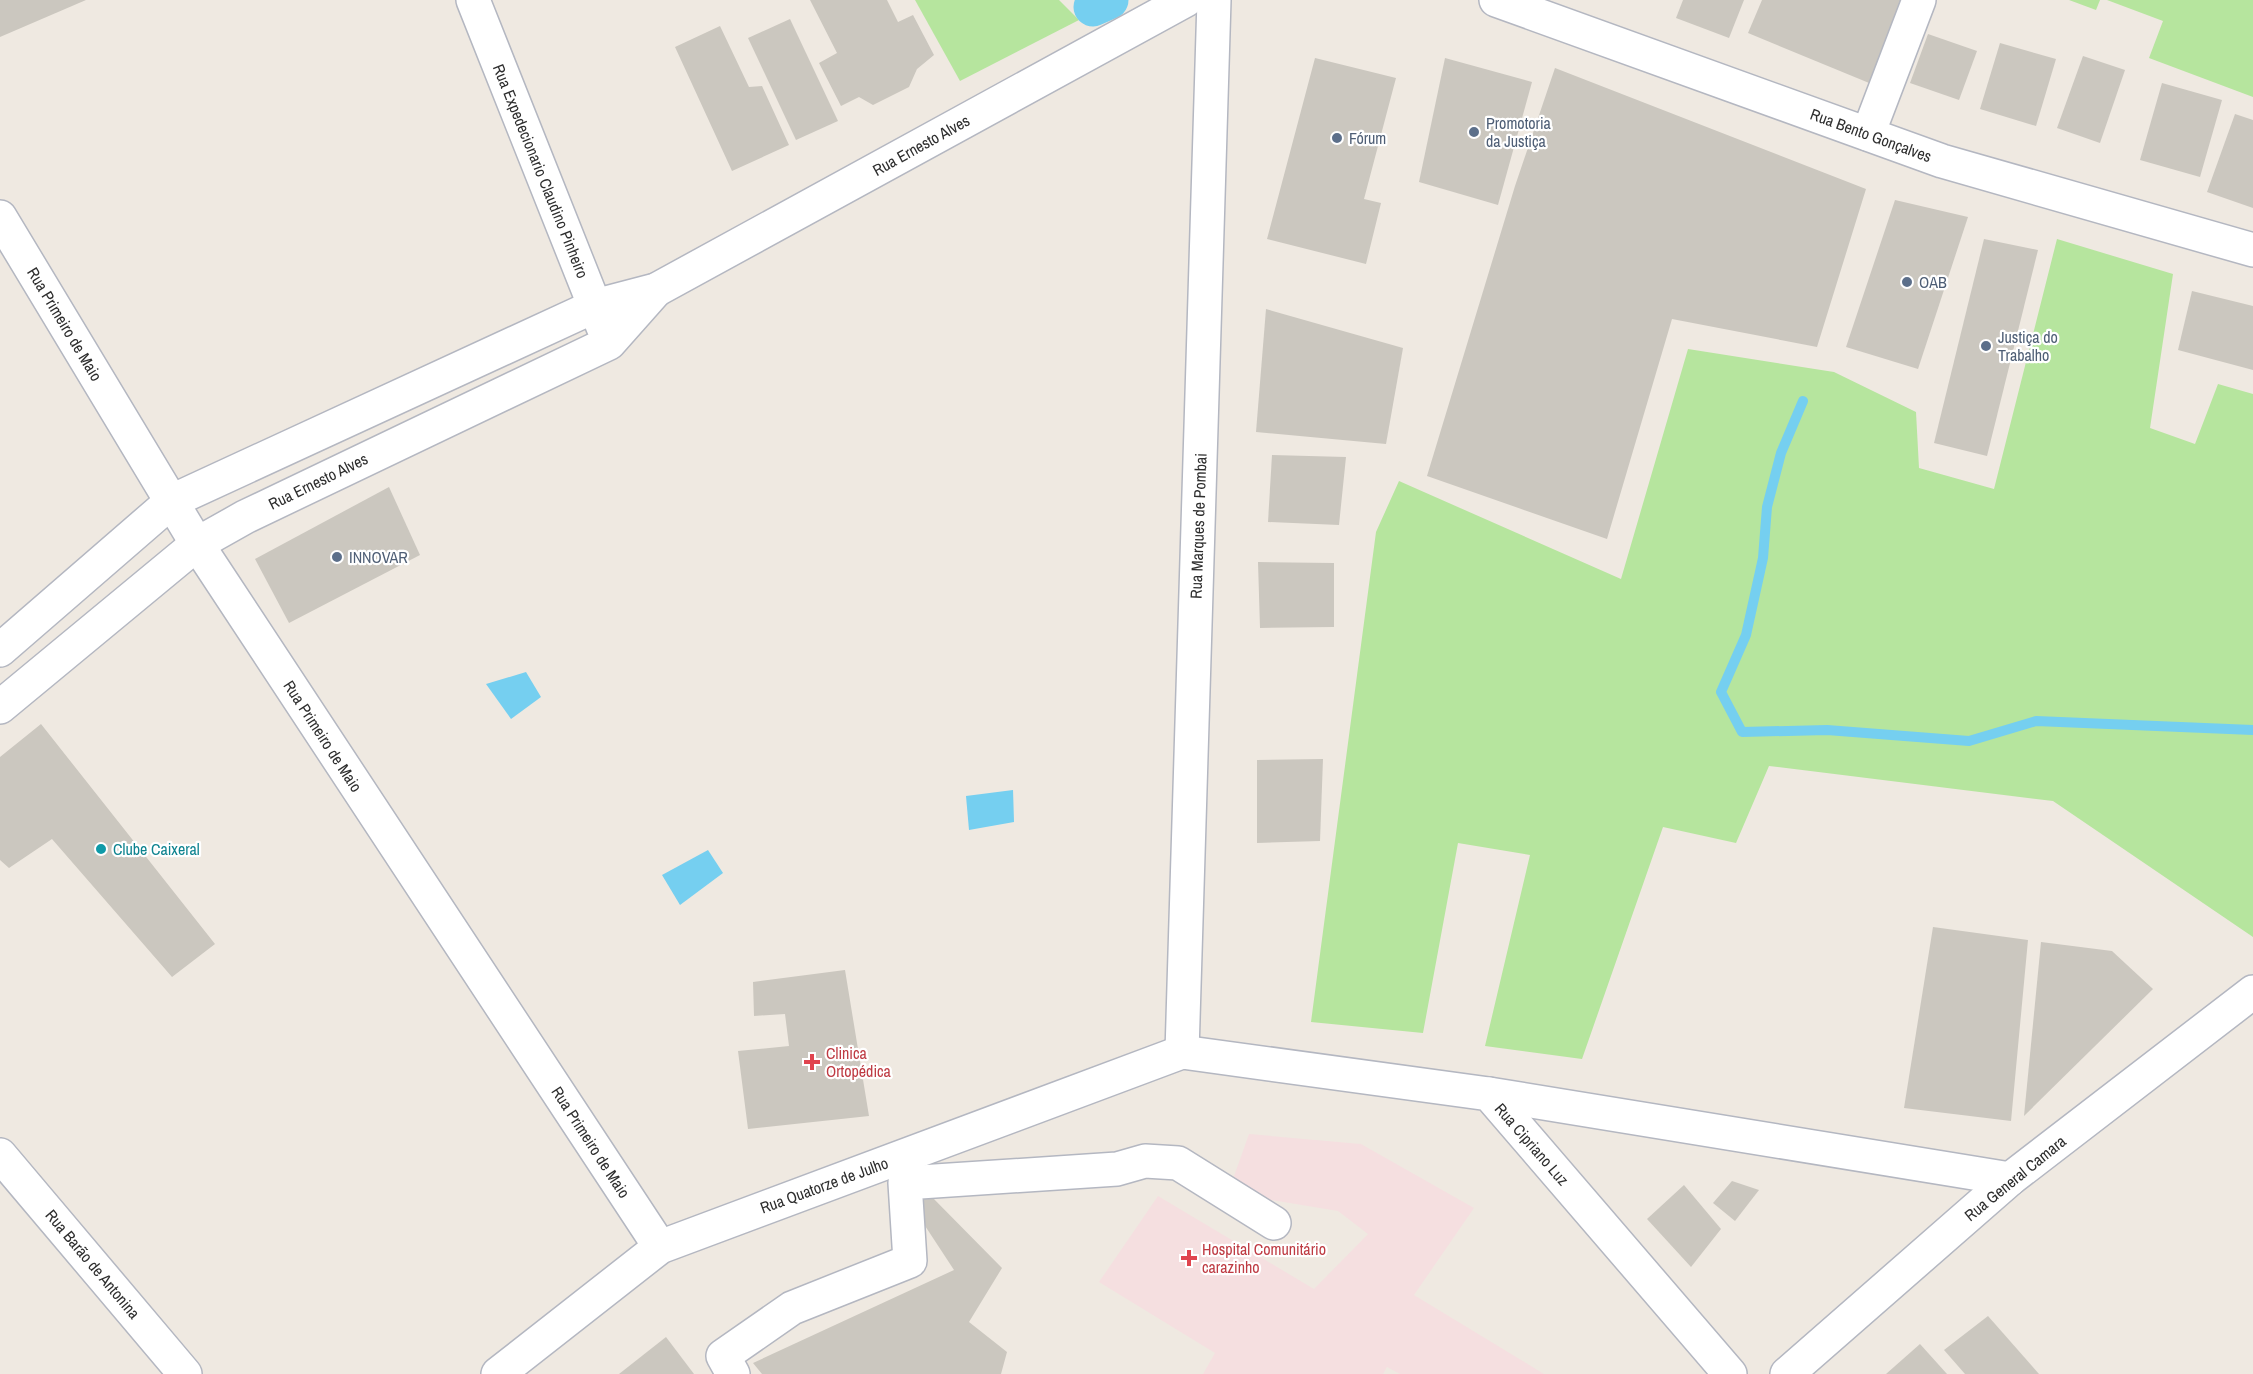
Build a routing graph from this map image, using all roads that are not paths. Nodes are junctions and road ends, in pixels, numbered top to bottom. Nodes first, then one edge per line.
1 (472, 0) edge
2 (1186, 0) edge
3 (1214, 0) edge
4 (1496, 0) edge
5 (1919, 0) edge
6 (1868, 134) junction
7 (0, 217) edge
8 (2253, 250) edge
9 (656, 291) junction
10 (595, 306) junction
11 (609, 343) junction
12 (467, 364) junction
13 (486, 401) junction
14 (172, 501) junction
15 (197, 544) junction
16 (0, 650) edge
17 (0, 658) edge
18 (26, 687) junction
19 (0, 707) edge
20 (2253, 992) edge
21 (1182, 1052) junction
22 (1489, 1094) junction
23 (0, 1155) edge
24 (898, 1172) junction
25 (2010, 1179) junction
26 (1274, 1223) dead end
27 (660, 1247) junction
28 (185, 1374) edge
29 (498, 1374) edge
30 (733, 1374) edge
31 (1730, 1374) edge
32 (1787, 1374) edge

1 - 10 street, Rua Expedecionario Claudino Pinheiro
2 - 9 street, Rua Ernesto Alves
3 - 21 street, Rua Marques de Pombai
4 - 6 street, Rua Bento Gonçalves
5 - 6 street
6 - 8 street, Rua Bento Gonçalves
7 - 14 street, Rua Primeiro de Maio
9 - 10 street, Rua Ernesto Alves
9 - 11 street, Rua Ernesto Alves
10 - 11 street, Rua Expedecionario Claudino Pinheiro
10 - 12 street, Rua Ernesto Alves
11 - 13 street, Rua Ernesto Alves
12 - 13 street
12 - 14 street, Rua Ernesto Alves
13 - 15 street, Rua Ernesto Alves
14 - 15 street, Rua Primeiro de Maio
14 - 16 street, Rua Ernesto Alves
15 - 18 street, Rua Ernesto Alves
15 - 27 street, Rua Primeiro de Maio
17 - 18 street
18 - 19 street, Rua Ernesto Alves
20 - 25 street, Rua General Camara
21 - 22 street, Rua Cipriano Luz
21 - 24 street, Rua Quatorze de Julho
22 - 25 street
22 - 31 street, Rua Cipriano Luz
23 - 28 street, Rua Barão de Antonina
24 - 26 street
24 - 27 street, Rua Quatorze de Julho
24 - 30 street
25 - 32 street, Rua General Camara
27 - 29 street, Rua Quatorze de Julho

